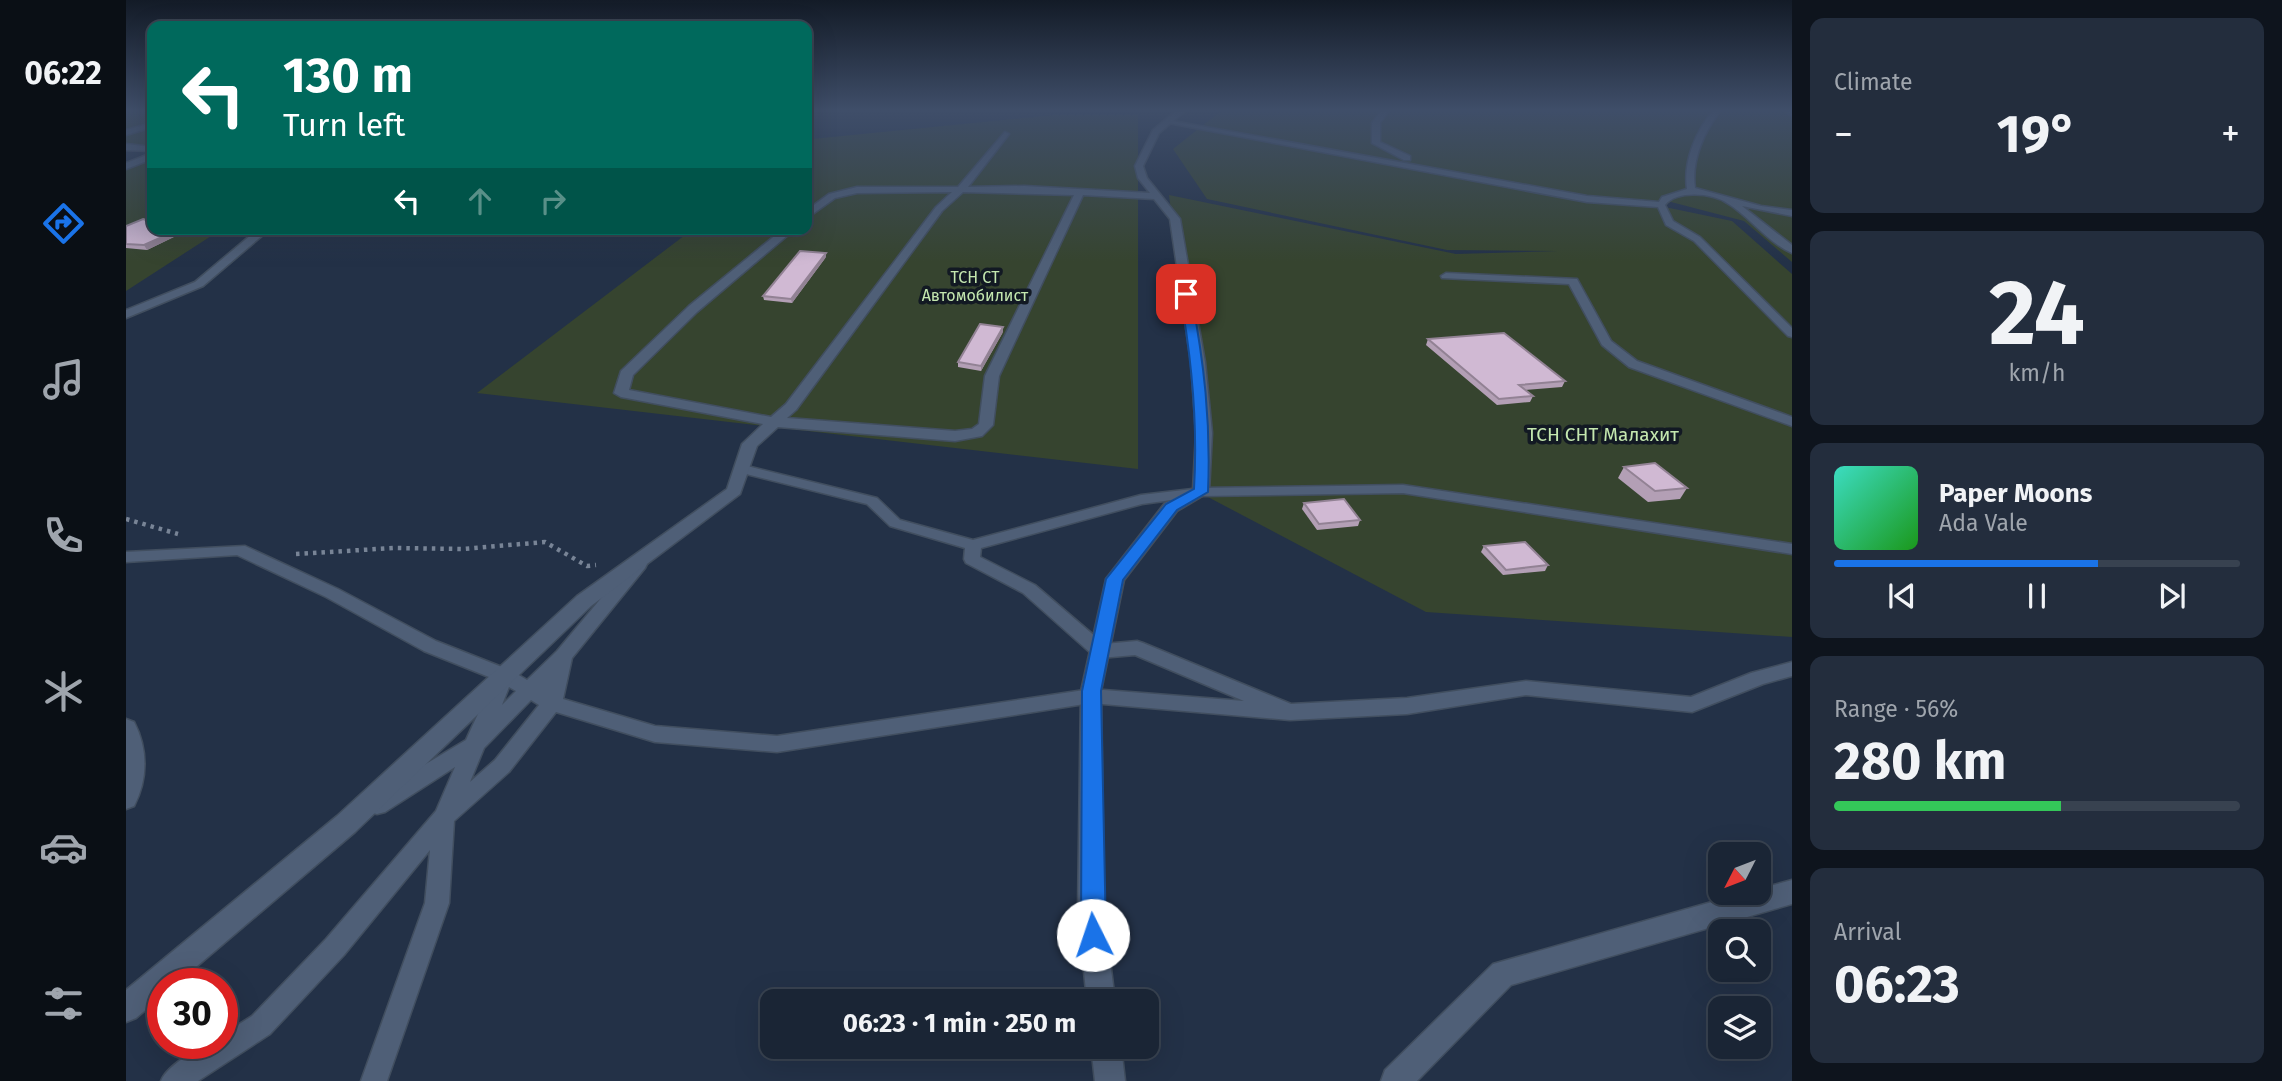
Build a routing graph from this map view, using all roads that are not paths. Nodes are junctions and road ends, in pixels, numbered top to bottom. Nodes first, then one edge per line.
1 (984, 160) edge
2 (1142, 160) edge
3 (1387, 160) edge
4 (1414, 160) edge
5 (1691, 160) edge
6 (1430, 168) junction
7 (962, 188) junction
8 (1691, 190) junction
9 (1080, 192) junction
10 (1156, 196) junction
11 (1724, 198) junction
12 (1661, 205) junction
13 (812, 211) edge
14 (1792, 213) edge
15 (258, 235) edge
16 (783, 235) edge
17 (1792, 250) edge
18 (1446, 276) dead end
19 (126, 314) edge
20 (1792, 334) edge
21 (775, 422) junction
22 (1792, 422) edge
23 (743, 469) junction
24 (1201, 492) junction
25 (973, 545) junction
26 (1792, 549) edge
27 (126, 557) edge
28 (645, 557) junction
29 (1100, 651) junction
30 (563, 656) junction
31 (1792, 669) edge
32 (505, 676) junction
33 (529, 690) junction
34 (1091, 696) junction
35 (552, 703) junction
36 (1290, 712) junction
37 (126, 728) edge
38 (473, 746) junction
39 (126, 799) edge
40 (444, 817) junction
41 (346, 824) junction
42 (1792, 892) edge
43 (1100, 989) edge
44 (126, 1008) edge
45 (1107, 1059) edge
46 (174, 1081) edge
47 (374, 1081) edge
48 (1110, 1081) edge
49 (1396, 1081) edge

1 - 7 street
2 - 10 street
3 - 6 lane
4 - 6 lane
5 - 8 lane
6 - 12 lane
7 - 9 street
7 - 13 street
7 - 21 street
8 - 11 lane
8 - 12 lane
9 - 10 street
9 - 21 street
10 - 24 street
11 - 14 lane
11 - 17 lane
12 - 20 lane
15 - 19 street
16 - 21 street
18 - 22 lane
21 - 23 street
23 - 25 lane
23 - 28 street
24 - 25 lane
24 - 26 lane
24 - 29 street
25 - 29 lane
27 - 32 lane
28 - 30 lane
28 - 32 street
29 - 34 street
29 - 36 lane
30 - 33 lane
30 - 35 lane
31 - 36 lane
32 - 33 lane
32 - 38 lane
32 - 41 street
33 - 35 lane
33 - 38 lane
34 - 35 lane
34 - 36 lane
34 - 43 street
35 - 40 lane
37 - 39 street
38 - 40 lane
38 - 41 lane
40 - 46 lane
40 - 47 lane
41 - 44 street
42 - 49 street
45 - 48 street

